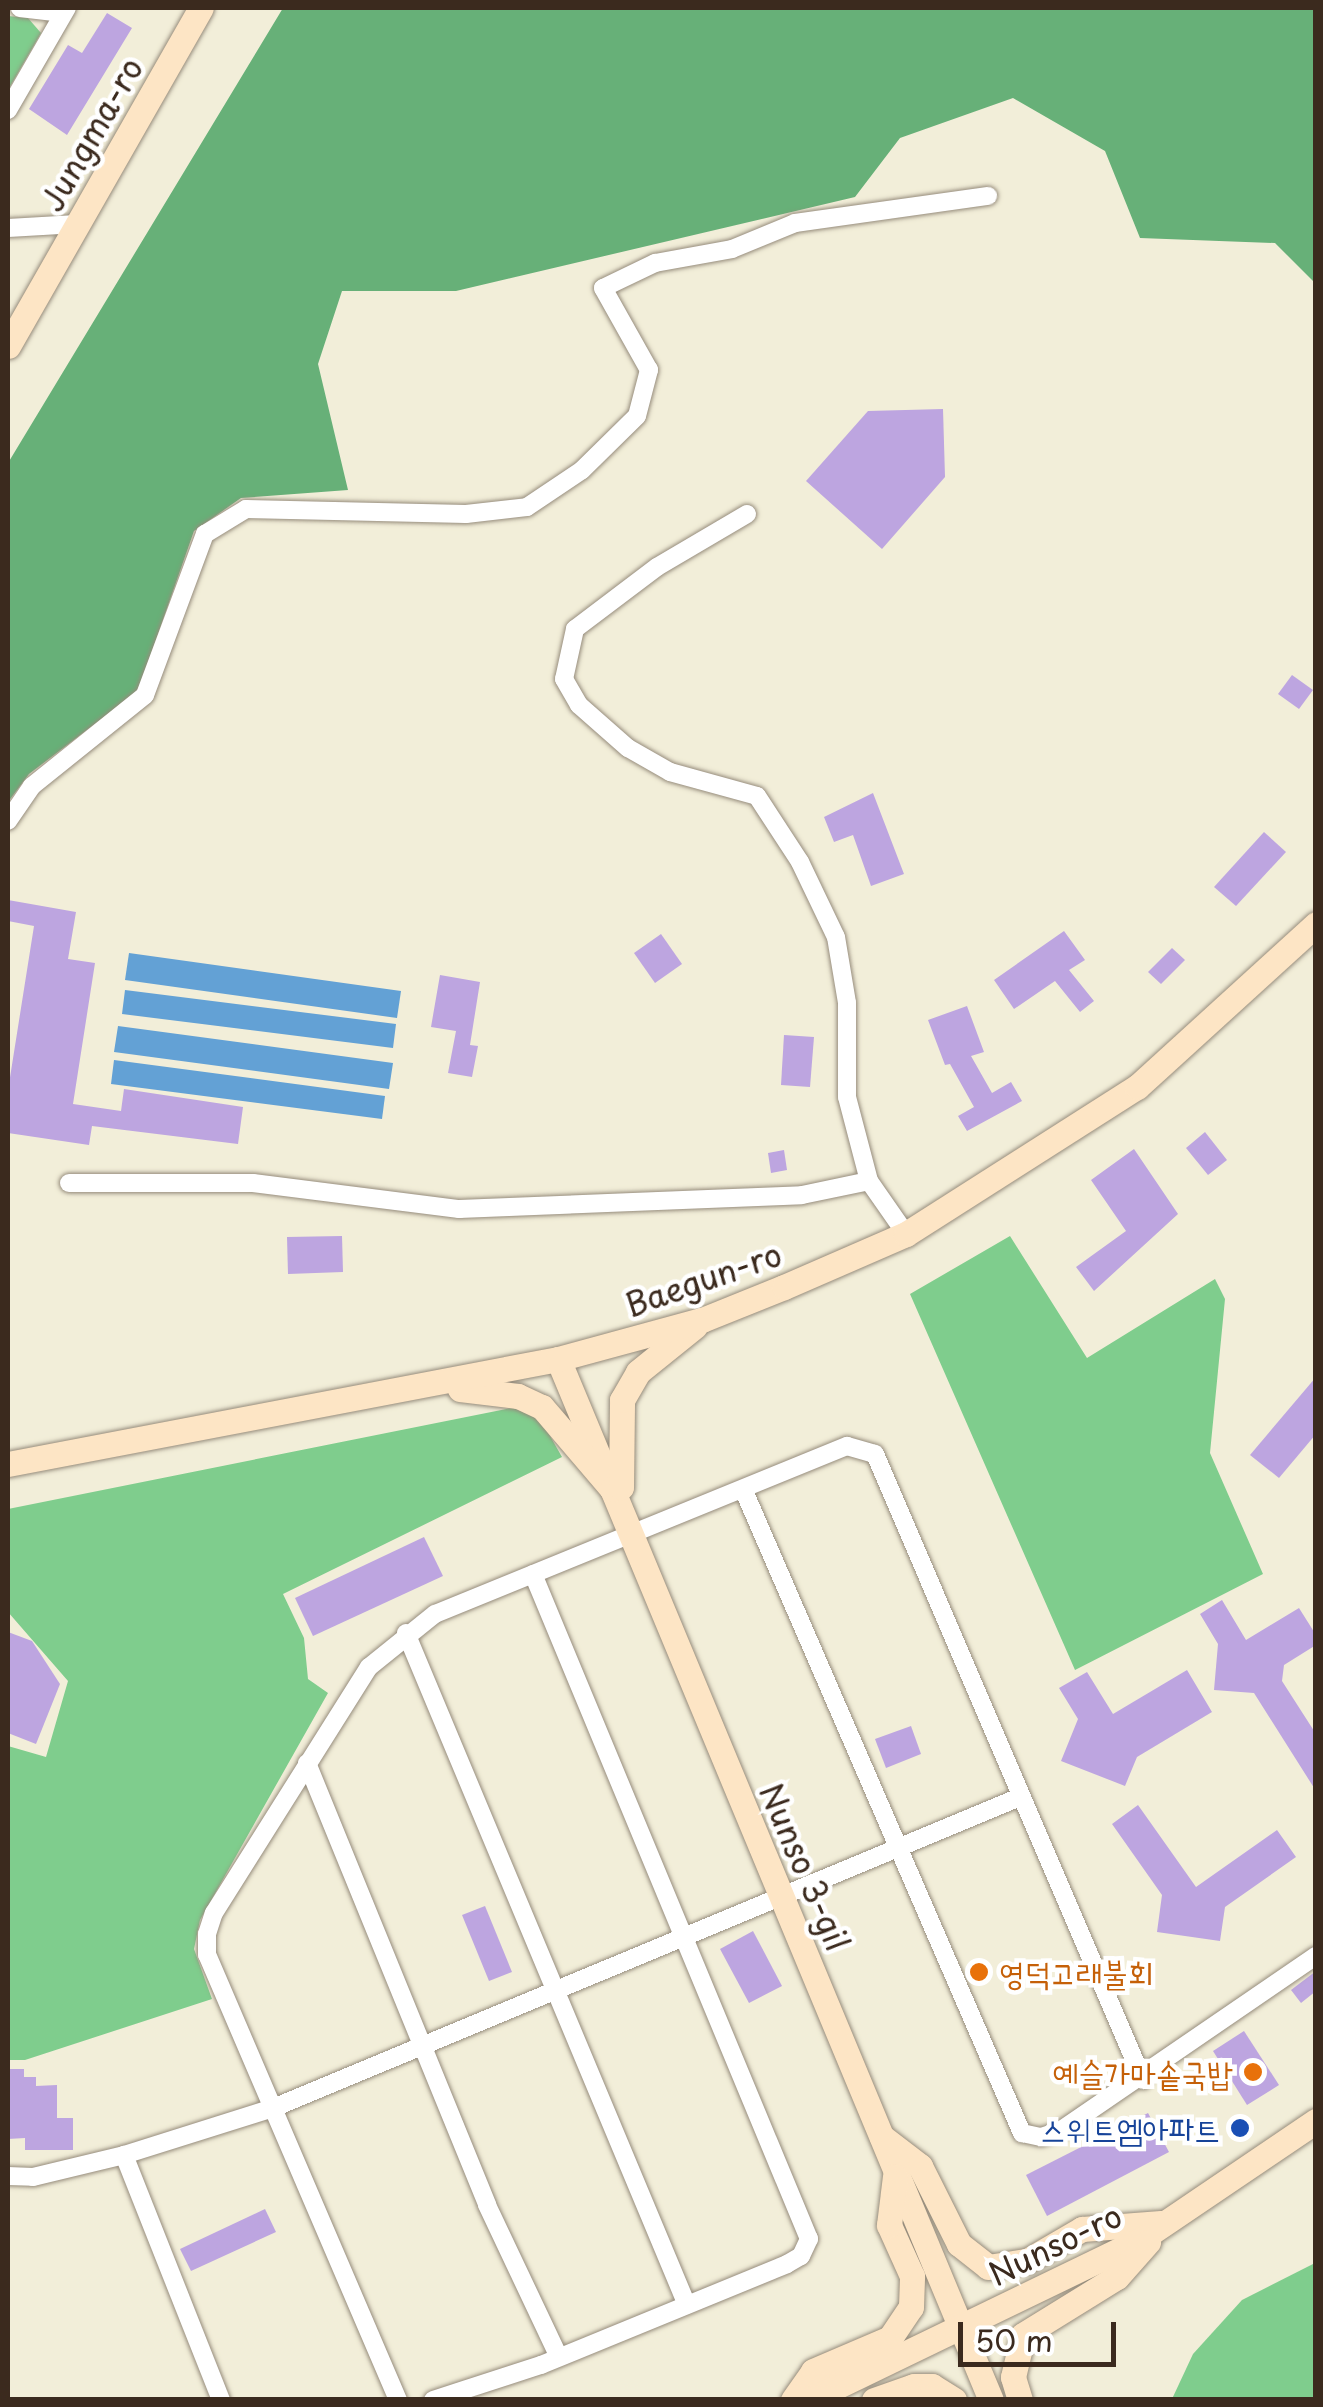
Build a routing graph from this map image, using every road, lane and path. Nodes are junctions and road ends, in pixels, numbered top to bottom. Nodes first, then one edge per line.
1 (20, 8) edge
2 (201, 8) edge
3 (65, 10) edge
4 (8, 110) edge
5 (988, 196) dead end
6 (77, 224) junction
7 (8, 228) edge
8 (8, 346) edge
9 (748, 514) dead end
10 (8, 821) edge
11 (1316, 924) edge
12 (868, 1181) junction
13 (69, 1183) dead end
14 (906, 1234) junction
15 (702, 1320) junction
16 (558, 1360) junction
17 (440, 1386) junction
18 (8, 1464) edge
19 (612, 1489) junction
20 (744, 1491) junction
21 (632, 1535) junction
22 (534, 1574) junction
23 (406, 1633) junction
24 (307, 1762) junction
25 (1020, 1797) junction
26 (894, 1846) junction
27 (781, 1894) junction
28 (681, 1936) junction
29 (1316, 1956) edge
30 (553, 1992) junction
31 (421, 2048) junction
32 (1143, 2080) junction
33 (273, 2108) junction
34 (1316, 2122) edge
35 (881, 2136) junction
36 (124, 2155) junction
37 (896, 2171) junction
38 (8, 2176) edge
39 (1166, 2222) junction
40 (687, 2305) junction
41 (960, 2326) junction
42 (559, 2358) junction
43 (221, 2400) edge
44 (398, 2400) edge
45 (433, 2400) edge
46 (793, 2400) edge
47 (809, 2400) edge
48 (874, 2400) edge
49 (954, 2400) edge
50 (991, 2400) edge
51 (1020, 2400) edge

1 - 3 street
2 - 6 street, Jungma-ro
3 - 4 street
5 - 10 street
6 - 7 street
6 - 8 street, Jungma-ro
9 - 12 street
11 - 14 street, Baegun-ro
12 - 13 street
12 - 14 street
14 - 15 street, Baegun-ro
15 - 16 street, Baegun-ro
15 - 19 street
16 - 17 street, Baegun-ro
16 - 19 street, Nunso 3-gil
17 - 18 street, Baegun-ro
17 - 19 street
19 - 21 street, Nunso 3-gil
20 - 21 street
20 - 25 street
20 - 26 street
21 - 22 street
21 - 27 street, Nunso 3-gil
22 - 23 street
22 - 28 street
23 - 24 street
23 - 30 street
24 - 31 street
24 - 33 street
25 - 26 street
25 - 32 street
26 - 27 street
26 - 32 street
27 - 28 street
27 - 35 street, Nunso 3-gil
28 - 30 street
28 - 40 street
29 - 32 street
30 - 31 street
30 - 40 street
31 - 33 street
31 - 42 street
33 - 36 street
33 - 44 street
34 - 39 street, Nunso-ro
35 - 37 street, Nunso 3-gil
35 - 39 street
36 - 38 street
36 - 43 street
37 - 41 street, Nunso 3-gil
37 - 46 street
39 - 41 street, Nunso-ro
39 - 51 street
40 - 42 street
41 - 47 street, Nunso-ro
41 - 50 street, Nunso 3-gil
42 - 45 street
48 - 49 street

